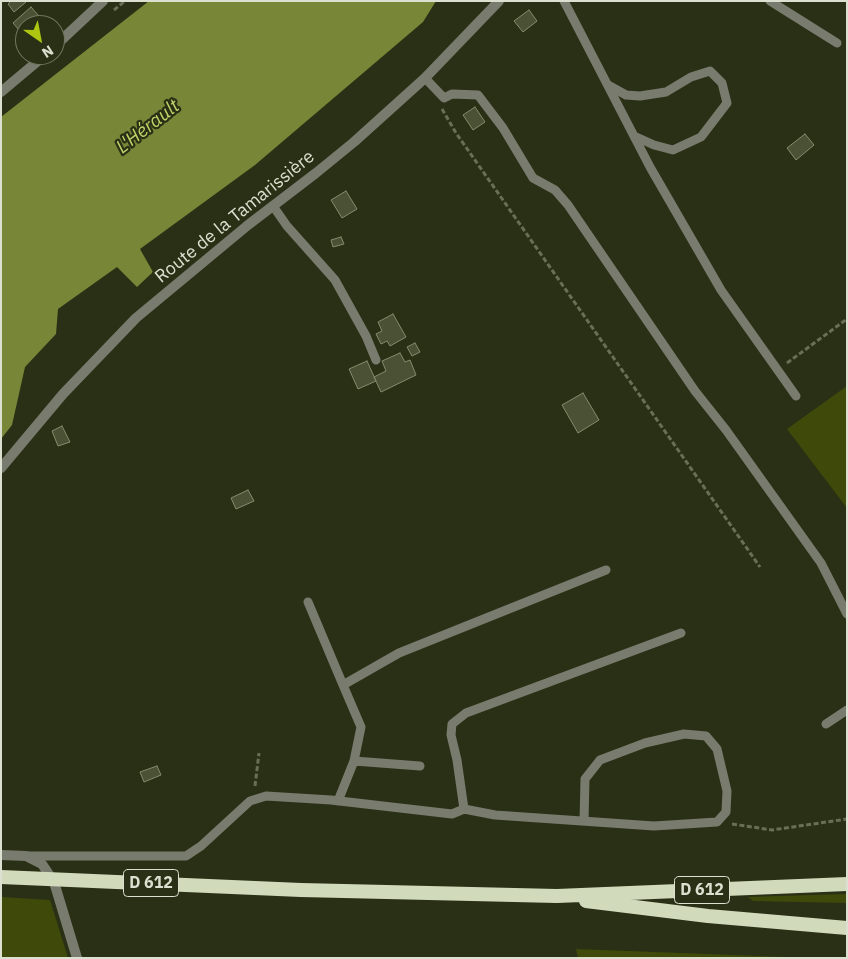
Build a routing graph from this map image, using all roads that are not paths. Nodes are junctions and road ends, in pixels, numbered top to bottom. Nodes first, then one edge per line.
1 (103, 1) edge
2 (499, 1) edge
3 (564, 1) edge
4 (770, 1) edge
5 (65, 37) edge
6 (837, 42) dead end
7 (33, 65) edge
8 (425, 78) junction
9 (608, 85) junction
10 (1, 92) edge
11 (634, 136) junction
12 (273, 206) junction
13 (376, 360) dead end
14 (796, 396) dead end
15 (1, 468) edge
16 (606, 570) dead end
17 (308, 602) dead end
18 (847, 614) edge
19 (681, 634) dead end
20 (343, 685) junction
21 (847, 710) edge
22 (826, 724) dead end
23 (354, 761) junction
24 (420, 766) dead end
25 (338, 801) junction
26 (464, 809) junction
27 (584, 821) junction
28 (1, 855) edge
29 (26, 856) junction
30 (1, 877) edge
31 (847, 884) edge
32 (557, 896) junction
33 (708, 916) junction
34 (847, 919) edge
35 (847, 928) edge
36 (77, 958) edge

1 - 5 street
2 - 8 street, Route de la Tamarissière
3 - 9 lane
4 - 6 lane
7 - 10 street
8 - 12 street, Route de la Tamarissière
8 - 18 lane
9 - 11 lane
9 - 11 lane
11 - 14 lane
12 - 13 lane
12 - 15 street, Route de la Tamarissière
16 - 20 lane
17 - 20 lane
19 - 26 lane
20 - 23 lane
21 - 22 lane
23 - 24 lane
23 - 25 lane
25 - 26 lane
25 - 29 lane
26 - 27 lane
27 - 27 lane
28 - 29 street
29 - 36 street
30 - 32 highway, D 612
31 - 32 highway, D 612
32 - 33 highway, D 612
33 - 34 highway, D 612
33 - 35 highway, D 612

